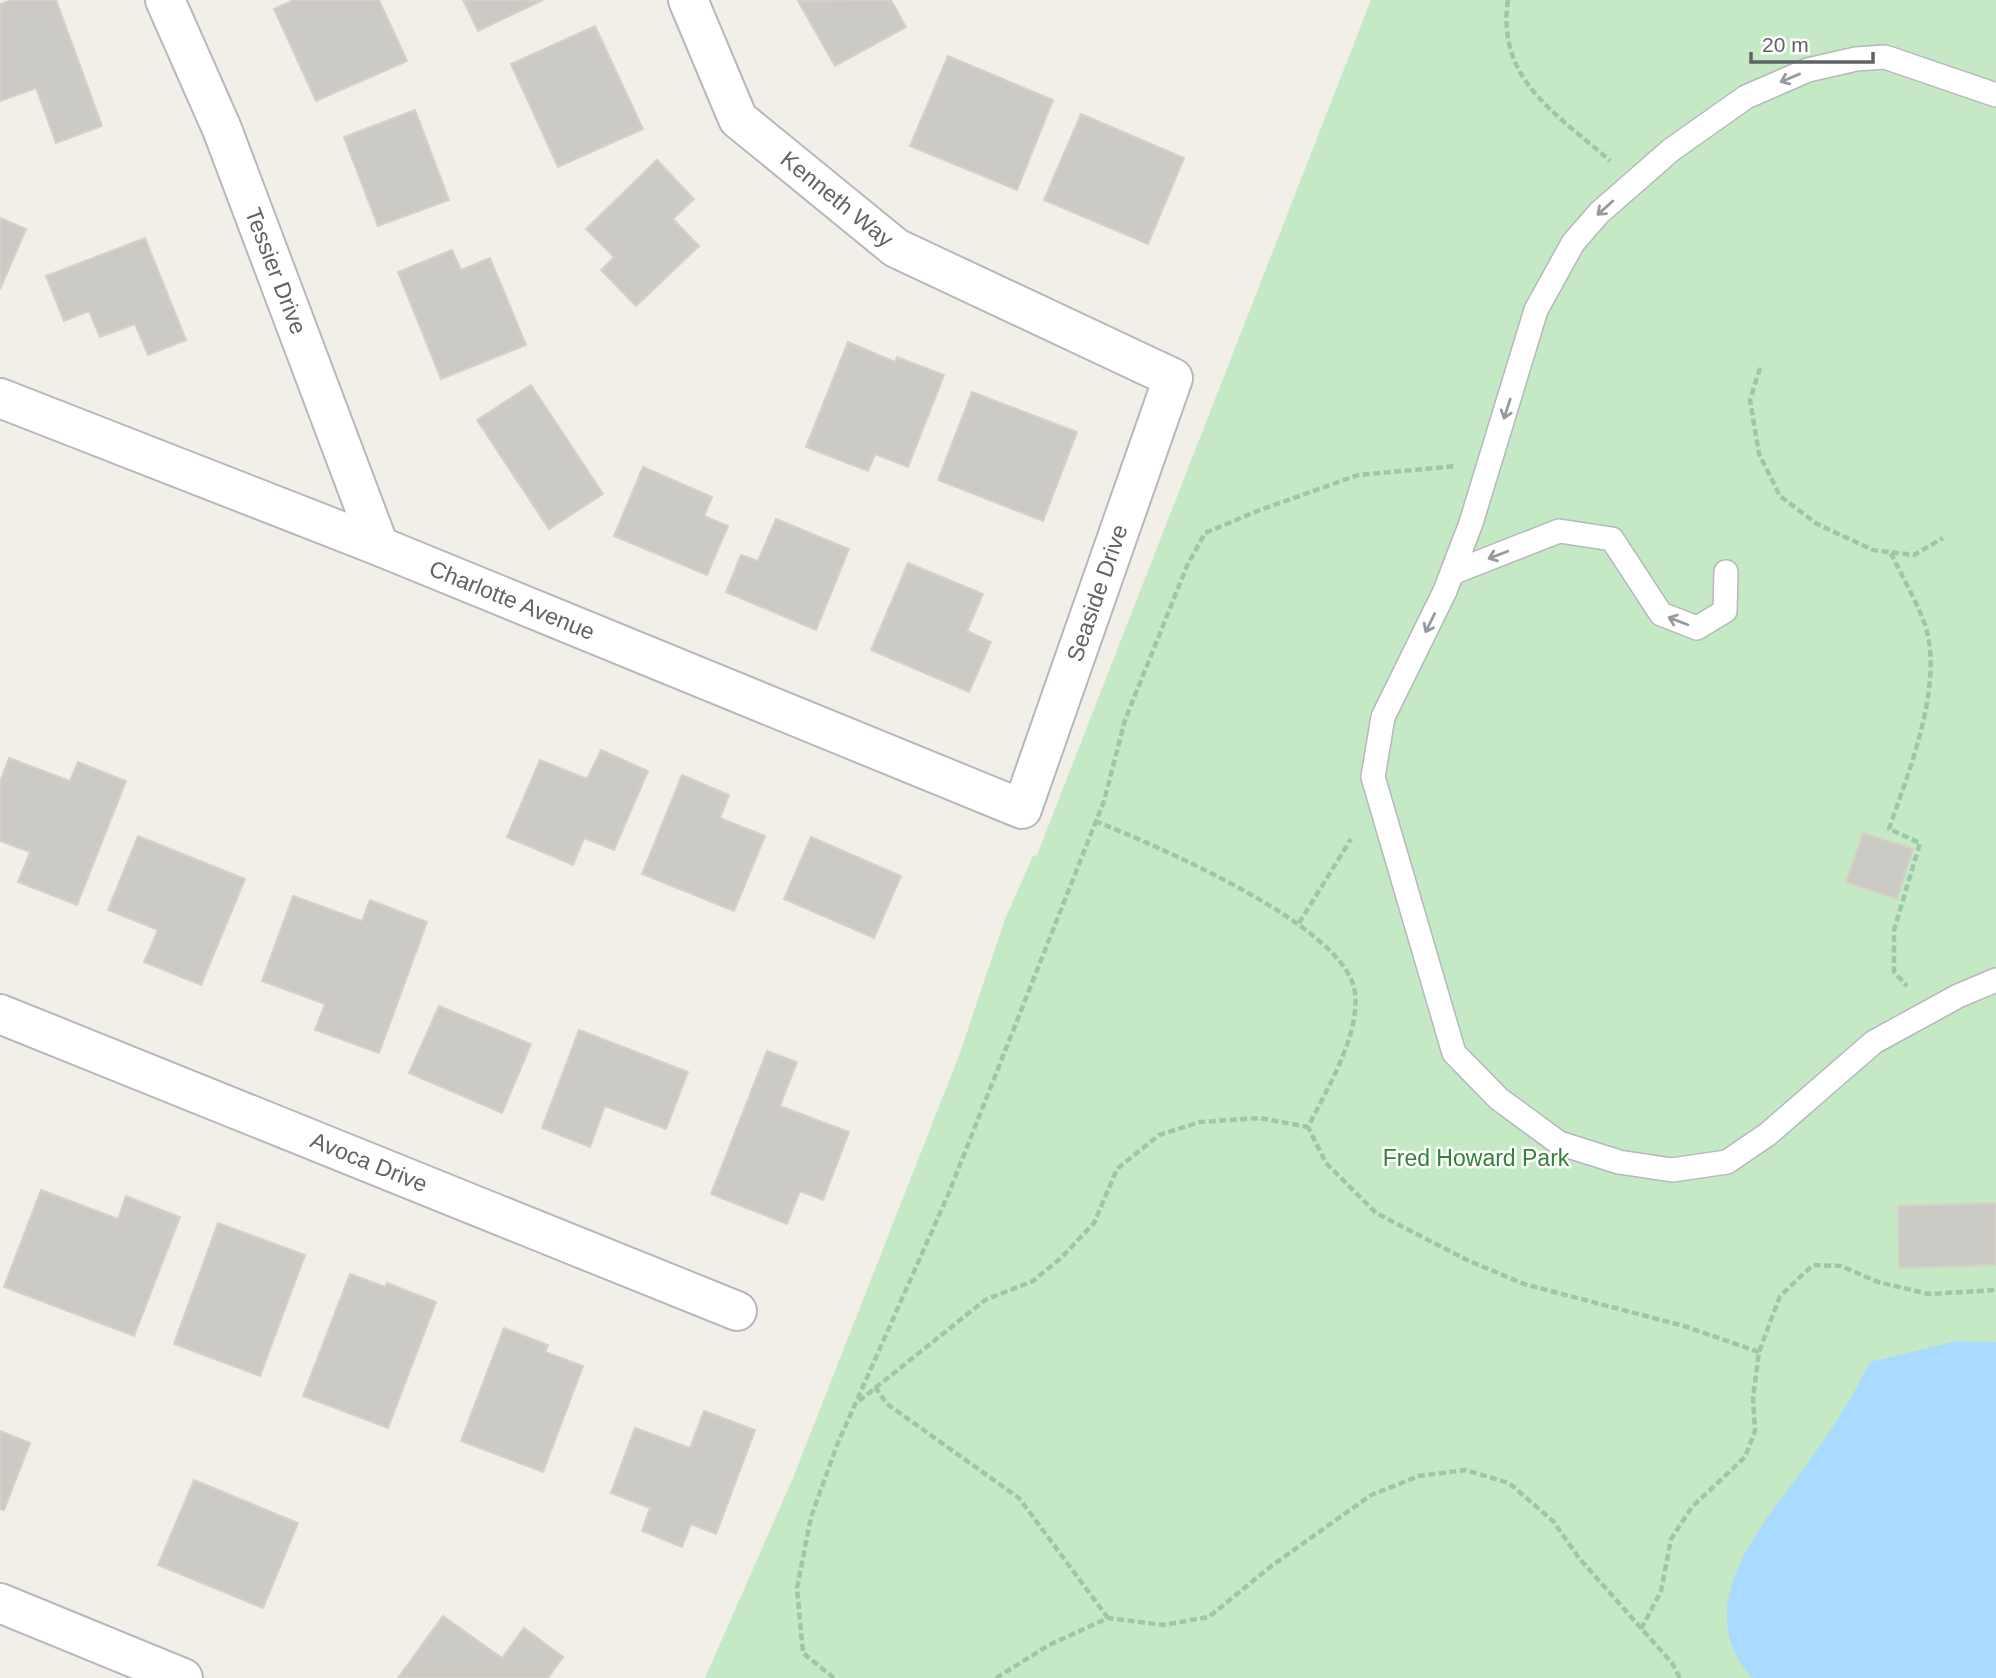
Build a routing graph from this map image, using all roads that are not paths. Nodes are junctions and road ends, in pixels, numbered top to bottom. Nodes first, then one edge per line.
1 (165, 0) edge
2 (688, 0) edge
3 (1996, 95) edge
4 (1173, 377) joint
5 (0, 398) edge
6 (379, 546) junction
7 (1726, 572) dead end
8 (1452, 573) junction
9 (1022, 808) joint
10 (1996, 980) edge
11 (0, 1014) edge
12 (737, 1311) dead end
13 (0, 1602) edge
14 (183, 1678) edge

1 - 6 street, Tessier Drive
2 - 4 street, Kenneth Way
3 -> 8 lane
4 - 9 street, Seaside Drive
5 - 6 street, Charlotte Avenue
6 - 9 street, Charlotte Avenue
7 -> 8 lane
8 -> 10 lane
11 - 12 street, Avoca Drive
13 - 14 street

